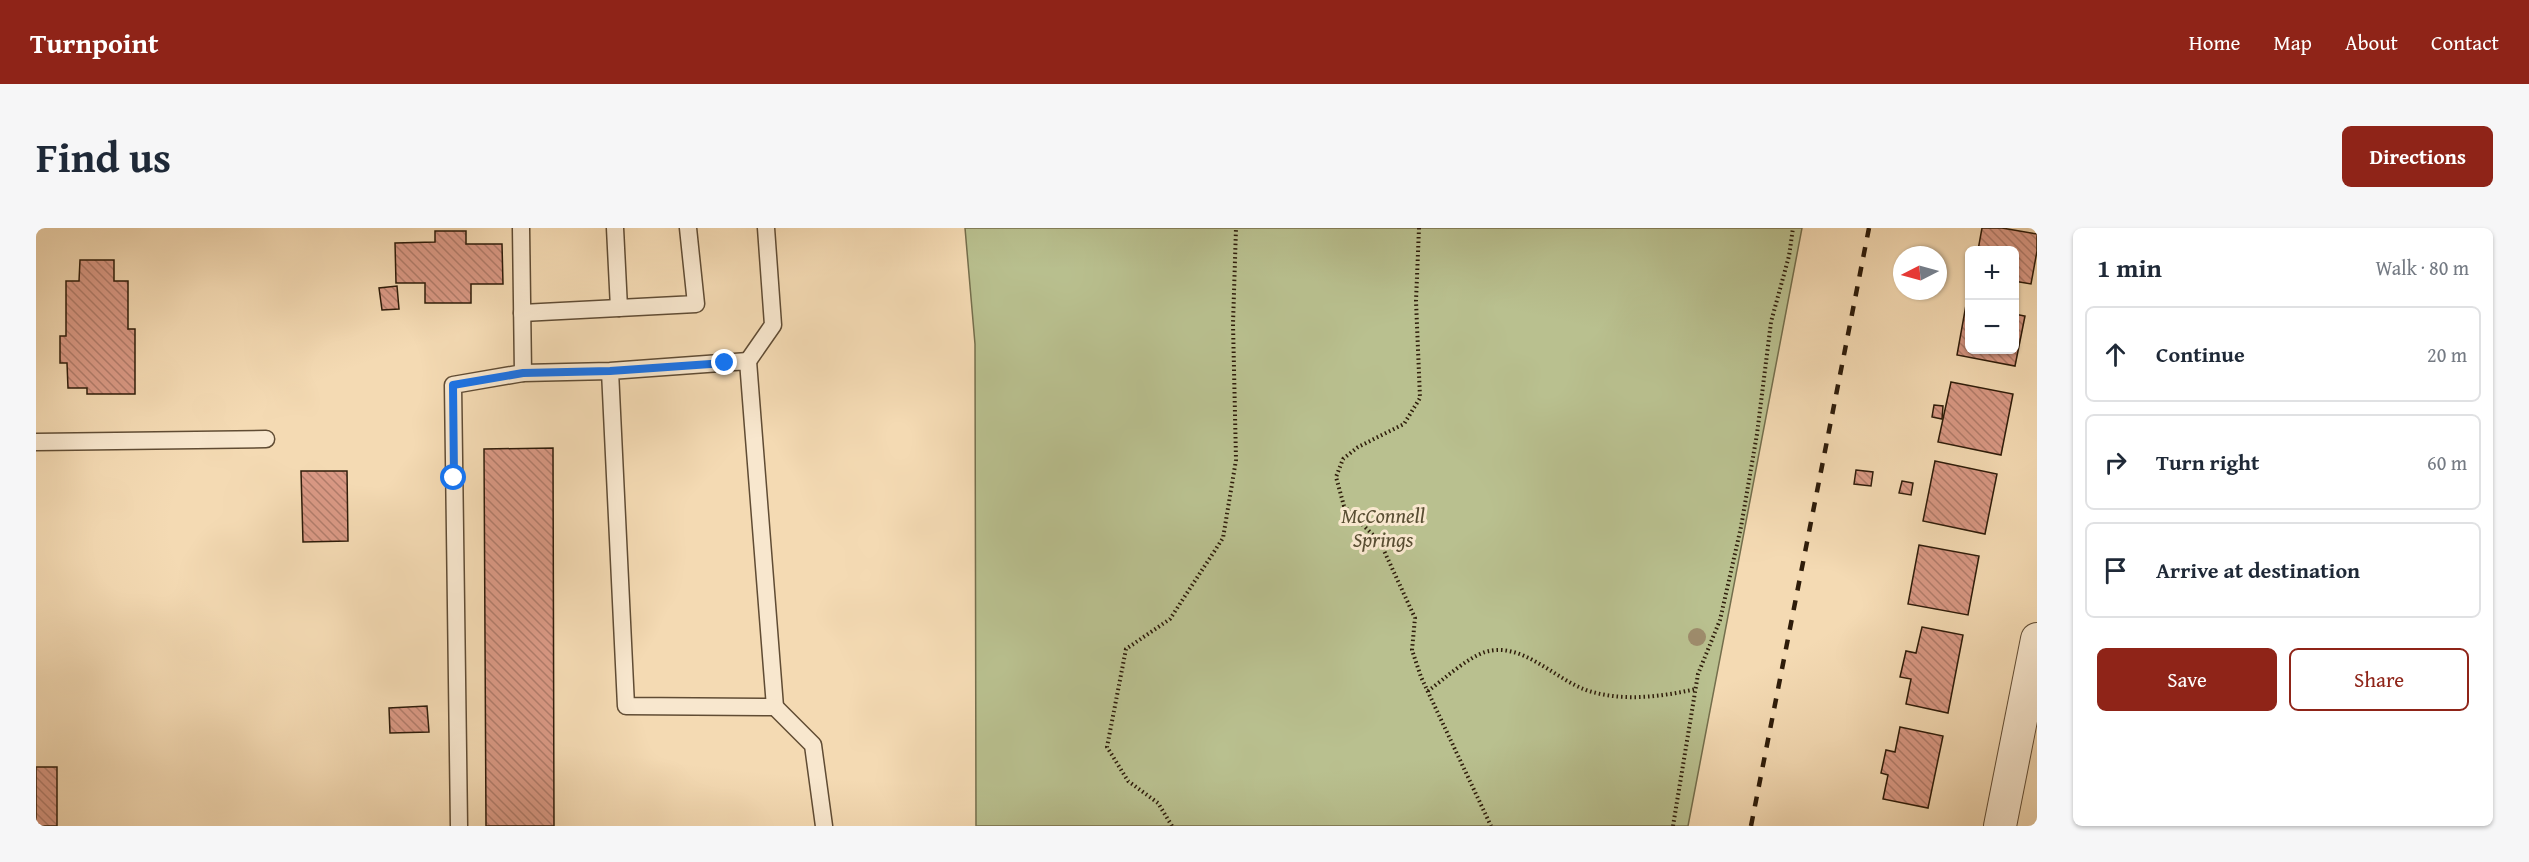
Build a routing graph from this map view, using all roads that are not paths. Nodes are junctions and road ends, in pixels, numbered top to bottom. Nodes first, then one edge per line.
1 (521, 228) edge
2 (615, 228) edge
3 (688, 228) edge
4 (766, 228) edge
5 (619, 308) junction
6 (522, 313) junction
7 (748, 361) junction
8 (610, 371) junction
9 (523, 373) junction
10 (266, 439) dead end
11 (36, 442) edge
12 (2037, 639) edge
13 (775, 707) junction
14 (459, 826) edge
15 (824, 826) edge
16 (2000, 826) edge

1 - 6 lane
2 - 5 lane
3 - 5 lane
4 - 7 lane
5 - 6 lane
6 - 9 lane
7 - 8 lane
7 - 13 lane
8 - 9 lane
8 - 13 lane
9 - 14 lane
10 - 11 lane
12 - 16 street
13 - 15 lane

